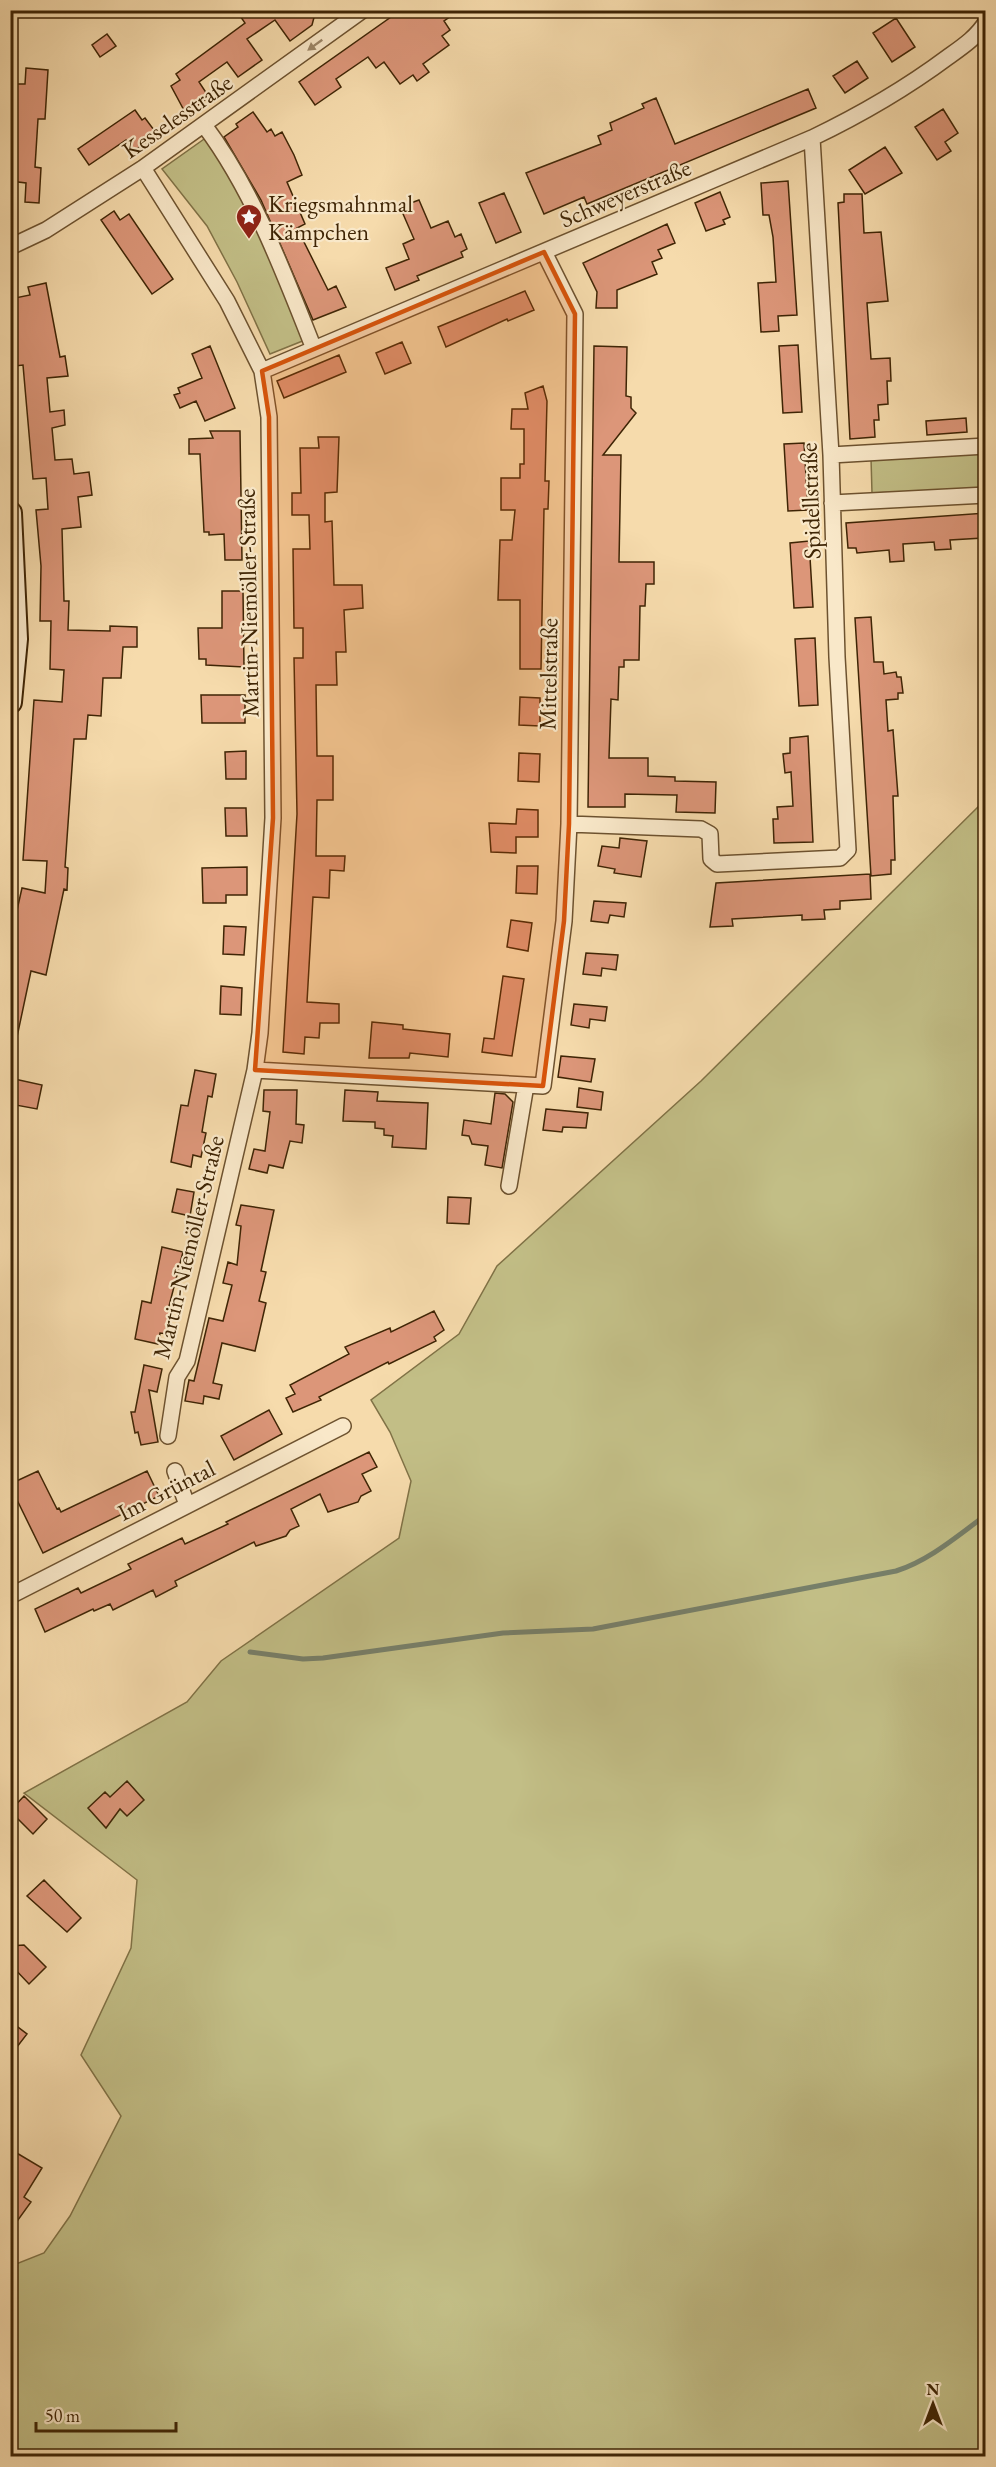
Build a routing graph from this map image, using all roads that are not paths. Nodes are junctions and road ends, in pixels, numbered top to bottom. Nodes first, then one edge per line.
1 (363, 10) edge
2 (986, 22) edge
3 (204, 125) junction
4 (812, 138) junction
5 (143, 168) junction
6 (10, 247) edge
7 (544, 252) junction
8 (314, 349) junction
9 (262, 371) junction
10 (986, 446) edge
11 (831, 454) junction
12 (986, 495) edge
13 (832, 503) junction
14 (10, 513) edge
15 (10, 702) edge
16 (569, 824) junction
17 (255, 1070) junction
18 (526, 1085) junction
19 (509, 1186) dead end
20 (343, 1426) dead end
21 (168, 1436) dead end
22 (175, 1471) dead end
23 (187, 1505) junction
24 (10, 1596) edge

1 -> 3 street, Kesselesstraße
2 - 4 street, Schweyerstraße
3 - 5 street, Kesselesstraße
3 - 8 street
4 - 7 street, Schweyerstraße
4 - 11 street, Spidellstraße
5 - 6 street, Kesselesstraße
5 - 9 street, Martin-Niemöller-Straße
7 - 8 street, Schweyerstraße
7 - 16 street, Mittelstraße
8 - 9 street, Schweyerstraße
9 - 17 street, Martin-Niemöller-Straße
10 - 11 street
11 - 13 street, Spidellstraße
12 - 13 street
13 - 16 street, Spidellstraße
14 - 15 main road
16 - 18 street, Mittelstraße
17 - 18 street
17 - 21 street, Martin-Niemöller-Straße
18 - 19 street
20 - 23 street, Im Grüntal
22 - 23 street
23 - 24 street, Im Grüntal

